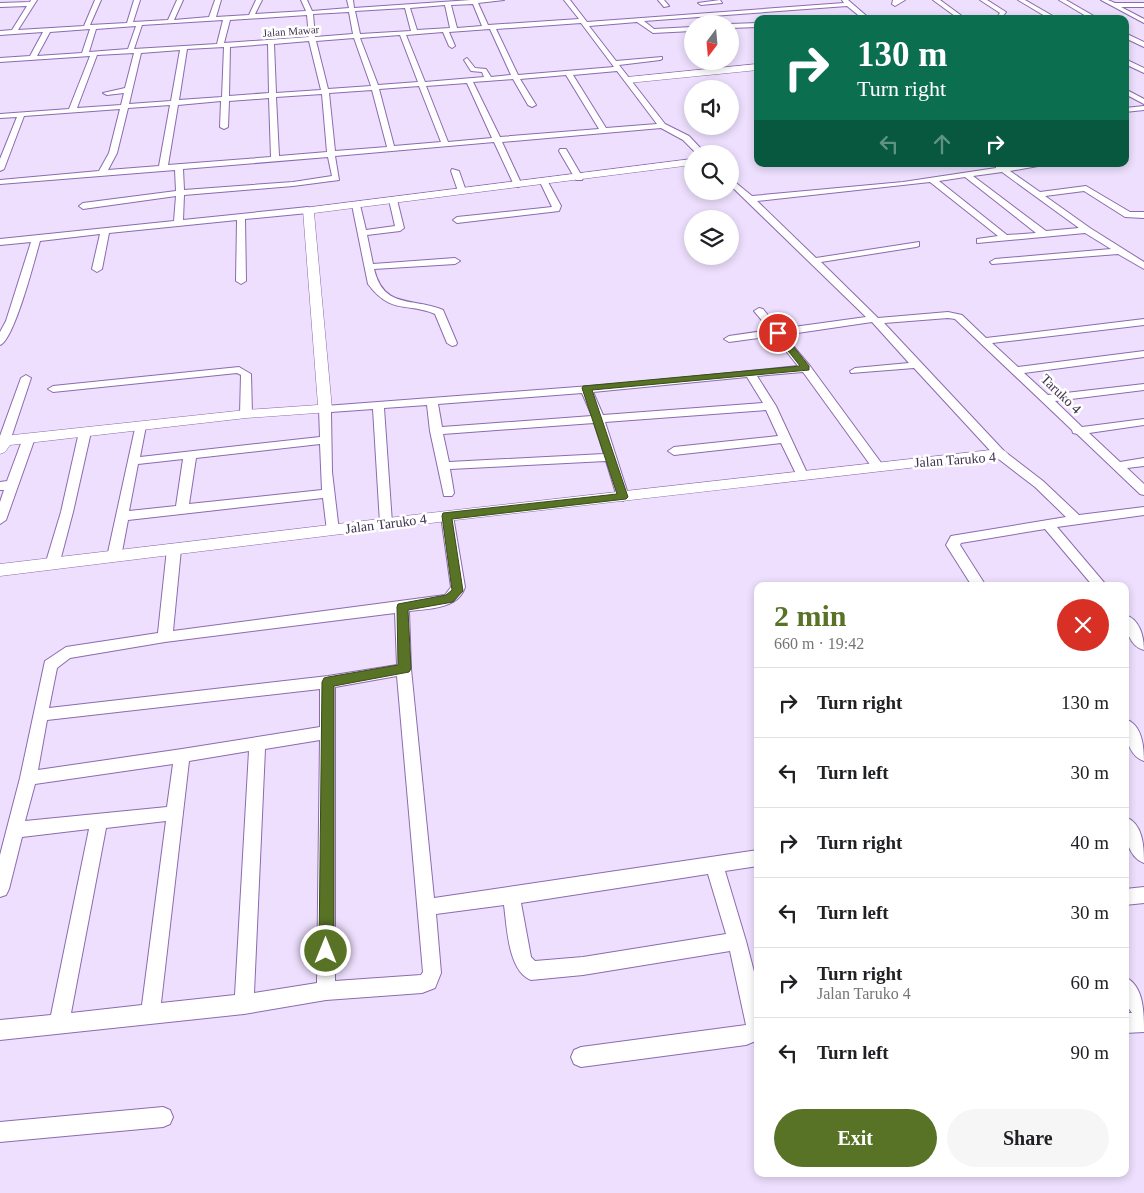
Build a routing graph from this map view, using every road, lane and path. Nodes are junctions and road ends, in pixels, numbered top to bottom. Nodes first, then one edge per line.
1 (3, 0) edge
2 (98, 0) edge
3 (137, 0) edge
4 (180, 0) edge
5 (218, 0) edge
6 (259, 0) edge
7 (304, 0) edge
8 (350, 0) edge
9 (501, 0) edge
10 (567, 0) edge
11 (661, 0) edge
12 (799, 0) edge
13 (902, 0) edge
14 (936, 0) edge
15 (982, 0) edge
16 (1021, 0) edge
17 (1062, 0) edge
18 (1104, 0) edge
19 (475, 1) edge
20 (33, 2) edge
21 (433, 2) edge
22 (700, 2) edge
23 (720, 2) dead end
24 (847, 2) edge
25 (391, 3) edge
26 (0, 4) edge
27 (448, 4) junction
28 (896, 4) dead end
29 (1113, 5) junction
30 (1144, 5) edge
31 (407, 6) junction
32 (666, 6) dead end
33 (1031, 6) junction
34 (1014, 7) dead end
35 (808, 8) junction
36 (997, 8) junction
37 (1005, 8) dead end
38 (352, 10) junction
39 (310, 13) junction
40 (710, 13) junction
41 (814, 13) dead end
42 (862, 15) edge
43 (957, 15) edge
44 (1001, 15) edge
45 (1048, 15) edge
46 (1089, 15) edge
47 (1133, 16) junction
48 (1144, 16) edge
49 (252, 17) junction
50 (227, 18) junction
51 (212, 19) junction
52 (637, 19) junction
53 (57, 21) dead end
54 (1144, 21) edge
55 (584, 22) junction
56 (170, 23) junction
57 (129, 25) junction
58 (139, 25) junction
59 (754, 25) edge
60 (739, 26) edge
61 (90, 28) junction
62 (489, 28) junction
63 (684, 29) edge
64 (48, 30) junction
65 (445, 30) junction
66 (454, 30) junction
67 (414, 32) junction
68 (0, 33) edge
69 (13, 33) junction
70 (403, 34) junction
71 (357, 36) junction
72 (1129, 37) edge
73 (312, 39) junction
74 (271, 42) junction
75 (1143, 44) edge
76 (224, 45) junction
77 (1129, 45) edge
78 (452, 46) dead end
79 (184, 48) junction
80 (134, 52) junction
81 (94, 54) junction
82 (84, 55) junction
83 (32, 58) junction
84 (660, 58) dead end
85 (467, 60) dead end
86 (2, 62) edge
87 (1129, 63) edge
88 (617, 66) junction
89 (754, 67) edge
90 (1144, 71) edge
91 (568, 72) junction
92 (516, 76) junction
93 (488, 78) junction
94 (469, 80) junction
95 (628, 80) junction
96 (422, 84) junction
97 (373, 88) junction
98 (129, 90) junction
99 (325, 91) junction
100 (107, 92) dead end
101 (1129, 94) edge
102 (273, 95) junction
103 (224, 100) junction
104 (1144, 102) edge
105 (176, 103) junction
106 (532, 105) dead end
107 (124, 108) junction
108 (1144, 108) edge
109 (1129, 110) edge
110 (72, 111) junction
111 (21, 115) junction
112 (0, 116) edge
113 (662, 126) junction
114 (224, 127) dead end
115 (604, 131) junction
116 (498, 140) junction
117 (445, 144) junction
118 (693, 145) edge
119 (391, 149) junction
120 (563, 151) dead end
121 (331, 154) junction
122 (275, 160) junction
123 (684, 163) edge
124 (995, 167) edge
125 (1000, 167) edge
126 (178, 168) junction
127 (0, 169) edge
128 (163, 169) junction
129 (455, 172) dead end
130 (102, 174) junction
131 (966, 175) junction
132 (579, 178) junction
133 (932, 180) junction
134 (0, 182) edge
135 (544, 182) junction
136 (518, 185) junction
137 (739, 188) edge
138 (462, 191) junction
139 (180, 193) junction
140 (1040, 194) junction
141 (751, 199) junction
142 (393, 200) junction
143 (356, 205) junction
144 (83, 206) dead end
145 (308, 210) junction
146 (1144, 215) edge
147 (241, 217) junction
148 (456, 220) dead end
149 (178, 224) junction
150 (1087, 230) junction
151 (105, 232) junction
152 (362, 233) junction
153 (1044, 234) junction
154 (1005, 238) junction
155 (36, 239) junction
156 (980, 241) dead end
157 (0, 242) edge
158 (916, 244) dead end
159 (1119, 251) junction
160 (813, 261) junction
161 (455, 262) dead end
162 (994, 262) dead end
163 (1144, 266) edge
164 (369, 267) junction
165 (98, 269) dead end
166 (241, 281) dead end
167 (759, 312) dead end
168 (875, 320) junction
169 (1144, 322) edge
170 (778, 333) junction
171 (729, 339) dead end
172 (983, 341) junction
173 (0, 342) edge
174 (452, 343) dead end
175 (1144, 354) edge
176 (916, 365) junction
177 (806, 368) junction
178 (855, 371) dead end
179 (1015, 371) junction
180 (750, 374) junction
181 (26, 378) dead end
182 (1144, 386) edge
183 (586, 388) junction
184 (52, 389) dead end
185 (1045, 399) junction
186 (432, 401) junction
187 (378, 405) junction
188 (770, 406) junction
189 (325, 409) junction
190 (246, 414) junction
191 (598, 420) junction
192 (1144, 422) edge
193 (140, 426) junction
194 (1078, 431) junction
195 (85, 432) junction
196 (436, 432) junction
197 (29, 438) junction
198 (784, 439) junction
199 (326, 440) junction
200 (1, 444) edge
201 (674, 450) dead end
202 (1000, 454) junction
203 (190, 456) junction
204 (610, 457) junction
205 (134, 461) junction
206 (1144, 462) edge
207 (445, 466) junction
208 (1117, 466) junction
209 (878, 467) junction
210 (802, 475) junction
211 (6, 485) edge
212 (1144, 491) edge
213 (329, 493) junction
214 (448, 493) dead end
215 (623, 497) junction
216 (182, 509) junction
217 (1144, 511) edge
218 (124, 516) junction
219 (447, 516) junction
220 (0, 520) edge
221 (1076, 520) junction
222 (386, 523) junction
223 (1048, 525) junction
224 (333, 530) junction
225 (174, 549) junction
226 (114, 557) junction
227 (52, 565) junction
228 (0, 570) edge
229 (976, 582) edge
230 (1097, 582) edge
231 (402, 607) junction
232 (1129, 625) edge
233 (165, 637) junction
234 (1144, 645) edge
235 (404, 669) junction
236 (328, 682) junction
237 (41, 715) junction
238 (1129, 731) edge
239 (327, 732) junction
240 (256, 744) junction
241 (1144, 754) edge
242 (182, 756) junction
243 (28, 778) junction
244 (176, 813) junction
245 (99, 821) junction
246 (14, 830) junction
247 (1129, 831) edge
248 (1144, 855) edge
249 (754, 859) edge
250 (714, 865) junction
251 (0, 889) edge
252 (1144, 895) edge
253 (511, 896) junction
254 (1129, 897) edge
255 (427, 907) junction
256 (737, 941) junction
257 (326, 991) junction
258 (1129, 992) edge
259 (244, 1004) junction
260 (754, 1013) edge
261 (1144, 1014) edge
262 (150, 1016) junction
263 (1144, 1022) edge
264 (1129, 1023) edge
265 (60, 1025) junction
266 (0, 1030) edge
267 (754, 1032) edge
268 (581, 1057) dead end
269 (163, 1116) dead end
270 (0, 1132) edge

1 - 26 street
2 - 61 street
3 - 57 street
4 - 56 street
5 - 51 street
6 - 49 street
7 - 39 street
8 - 38 street
9 - 19 street
10 - 55 street
11 - 32 street
12 - 35 street
13 - 28 street
14 - 43 street
15 - 36 street
16 - 33 street
17 - 46 street
18 - 29 street
19 - 27 street
19 - 62 street
20 - 26 street
20 - 69 street
21 - 27 street
21 - 31 street
22 - 23 street
22 - 40 street
24 - 35 street, Jalan Mawar
24 - 42 street
25 - 31 street
25 - 38 street
27 - 66 street
29 - 30 street
29 - 47 street
31 - 67 street
33 - 34 street
33 - 45 street
35 - 40 street, Jalan Mawar
35 - 41 street
36 - 37 street
36 - 44 street
38 - 39 street
38 - 71 street
39 - 49 street
39 - 73 street
40 - 52 street, Jalan Mawar
47 - 48 street
47 - 54 street
49 - 50 street
50 - 51 street
50 - 76 street
51 - 56 street
52 - 55 street, Jalan Mawar
52 - 63 street
53 - 64 street
55 - 62 street, Jalan Mawar
55 - 88 street
56 - 58 street
57 - 58 street
57 - 61 street
58 - 80 street
59 - 60 street
61 - 64 street
61 - 82 street
62 - 66 street, Jalan Mawar
62 - 92 street
64 - 69 street
64 - 83 street
65 - 66 street, Jalan Mawar
65 - 67 street, Jalan Mawar
65 - 78 street
67 - 70 street, Jalan Mawar
68 - 69 street
70 - 71 street, Jalan Mawar
70 - 96 street
71 - 73 street, Jalan Mawar
71 - 97 street
72 - 75 street
73 - 74 street, Jalan Mawar
73 - 99 street
74 - 76 street, Jalan Mawar
74 - 102 street
75 - 77 street
76 - 79 street, Jalan Mawar
76 - 103 street
79 - 80 street, Jalan Mawar
79 - 105 street
80 - 81 street, Jalan Mawar
80 - 98 street
81 - 82 street, Jalan Mawar
81 - 110 street
82 - 83 street, Jalan Mawar
83 - 86 street, Jalan Mawar
84 - 88 street
85 - 93 street
87 - 90 street
88 - 91 street
88 - 95 street
89 - 95 street
91 - 92 street
91 - 115 street
92 - 93 street
92 - 106 street
93 - 94 street
94 - 96 street
94 - 116 street
95 - 113 street
96 - 97 street
96 - 117 street
97 - 99 street
97 - 119 street
98 - 100 street
98 - 107 street
99 - 102 street
99 - 121 street
101 - 104 street
102 - 103 street
102 - 122 street
103 - 105 street
103 - 114 street
105 - 107 street
105 - 128 street
107 - 110 street
107 - 130 street
108 - 109 street
110 - 111 street
111 - 112 street
111 - 127 street
113 - 115 street
113 - 118 street
115 - 116 street
116 - 117 street
116 - 136 street
117 - 119 street
119 - 121 street
120 - 132 street
121 - 122 street
121 - 139 street
122 - 126 street
123 - 132 street
124 - 131 street
125 - 140 street
126 - 128 street
126 - 139 street
128 - 130 street
129 - 138 street
130 - 134 street
131 - 133 street
131 - 153 street
132 - 135 street
133 - 141 street
133 - 154 street
135 - 136 street
135 - 148 street
136 - 138 street
137 - 141 street
138 - 142 street
139 - 144 street
139 - 149 street
140 - 146 street
140 - 150 street
141 - 160 street
142 - 143 street
142 - 152 street
143 - 145 street
143 - 152 street
145 - 147 street
145 - 189 street
147 - 149 street
147 - 166 street
149 - 151 street
150 - 153 street
150 - 159 street
151 - 155 street
151 - 165 street
152 - 164 street
153 - 154 street
154 - 156 street
155 - 157 street
155 - 173 street
158 - 160 street
159 - 162 street
159 - 163 street
160 - 168 street
161 - 164 street
164 - 174 street
167 - 170 street
168 - 170 street
168 - 172 street, Taruko 4
168 - 176 street
169 - 172 street
170 - 171 street
170 - 177 street
172 - 179 street, Taruko 4
175 - 179 street
176 - 178 street
176 - 202 street
177 - 180 street
177 - 209 street
179 - 185 street, Taruko 4
180 - 183 street
180 - 188 street
181 - 200 street
182 - 185 street
183 - 186 street
183 - 191 street
184 - 190 street
185 - 194 street, Taruko 4
186 - 187 street
186 - 196 street
187 - 189 street
187 - 222 street
188 - 191 street
188 - 198 street
189 - 190 street
189 - 199 street
190 - 193 street
191 - 196 street
191 - 204 street
192 - 194 street
193 - 195 street
193 - 205 street
194 - 208 street, Taruko 4
195 - 197 street
195 - 227 street
196 - 207 street
197 - 200 street
197 - 211 street
198 - 201 street
198 - 210 street
199 - 203 street
199 - 213 street
202 - 209 street, Jalan Taruko 4
202 - 221 street, Jalan Taruko 4
203 - 205 street
203 - 216 street
204 - 207 street
204 - 215 street
205 - 218 street
206 - 208 street
207 - 214 street
208 - 212 street, Taruko 4
209 - 210 street, Jalan Taruko 4
210 - 215 street, Jalan Taruko 4
211 - 220 street
213 - 216 street
213 - 224 street
215 - 219 street, Jalan Taruko 4
216 - 218 street
217 - 221 street
218 - 226 street
219 - 222 street, Jalan Taruko 4
219 - 231 street
221 - 223 street
222 - 224 street, Jalan Taruko 4
223 - 229 street
223 - 230 street
224 - 225 street, Jalan Taruko 4
225 - 226 street, Jalan Taruko 4
225 - 233 street
226 - 227 street, Jalan Taruko 4
227 - 228 street, Jalan Taruko 4
231 - 233 street
231 - 235 street
232 - 234 street
233 - 237 street
235 - 236 street
235 - 255 street
236 - 237 street
236 - 239 street
237 - 243 street
238 - 241 street
239 - 240 street
239 - 257 street
240 - 242 street
240 - 259 street
242 - 243 street
242 - 244 street
243 - 246 street
244 - 245 street
244 - 262 street
245 - 246 street
245 - 265 street
246 - 251 street
247 - 248 street
249 - 250 street
250 - 253 street
250 - 256 street
252 - 254 street
253 - 255 street
253 - 256 street
255 - 257 street
256 - 260 street
257 - 259 street
258 - 261 street
259 - 262 street
262 - 265 street
263 - 264 street
265 - 266 street
267 - 268 street
269 - 270 street

